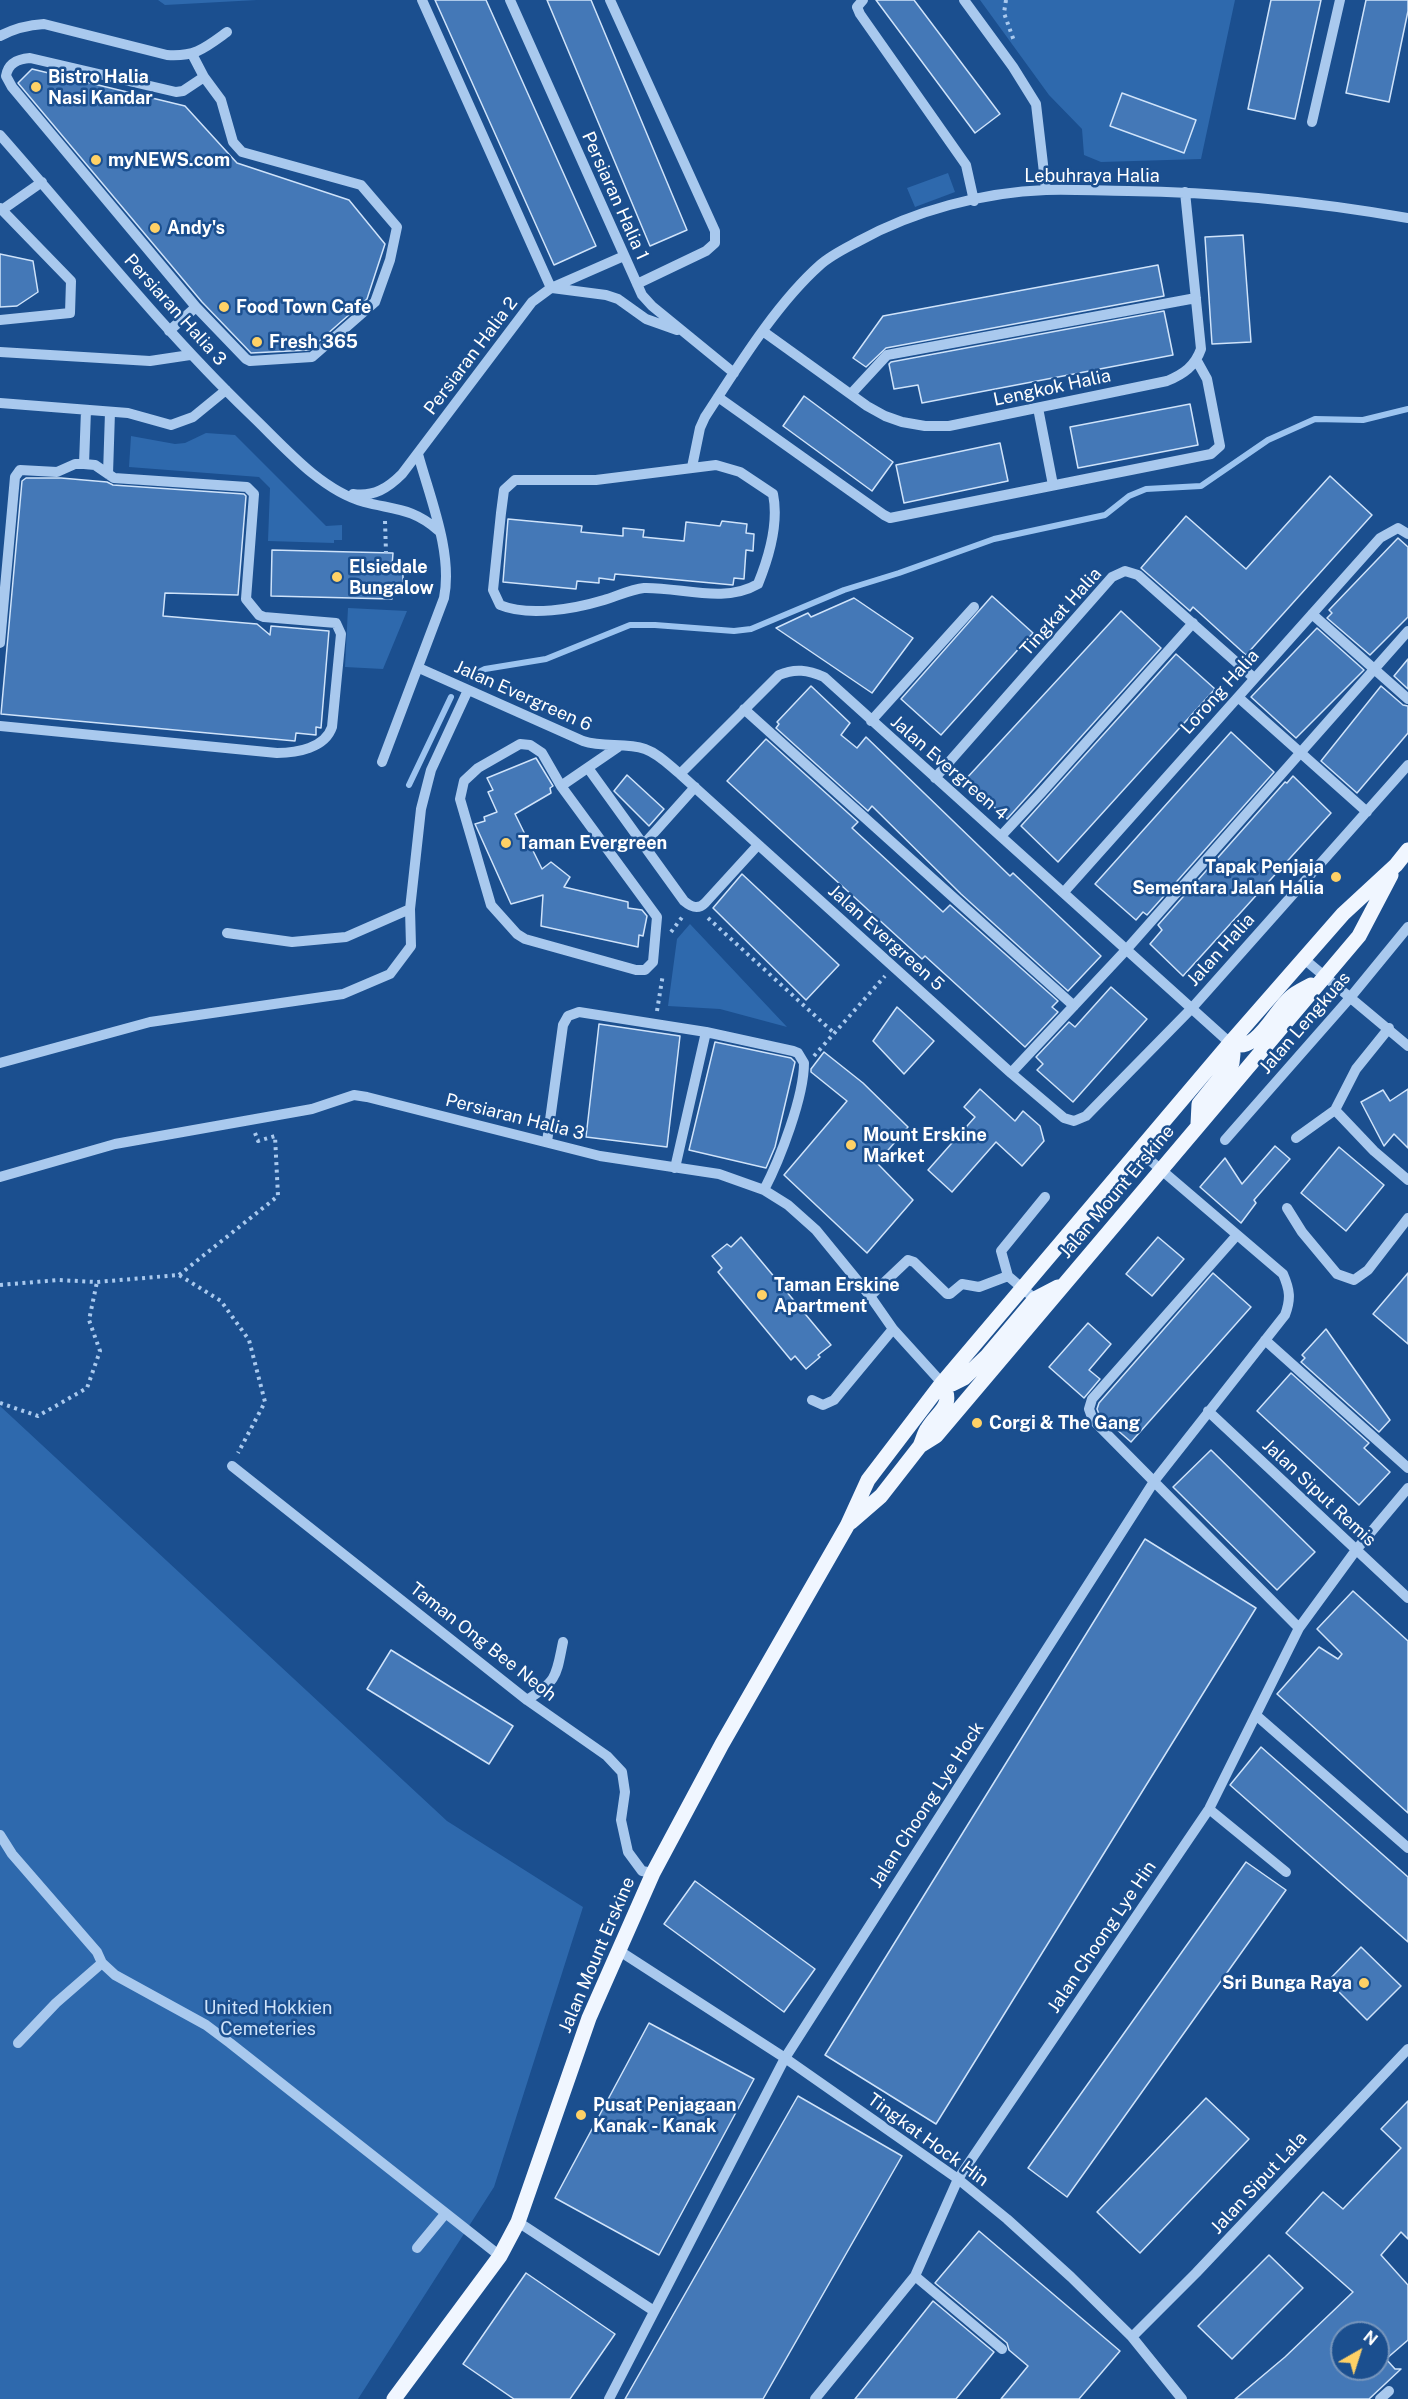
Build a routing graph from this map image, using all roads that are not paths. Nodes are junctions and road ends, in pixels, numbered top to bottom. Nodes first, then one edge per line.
1 (422, 0) edge
2 (510, 0) edge
3 (610, 0) edge
4 (863, 0) edge
5 (964, 0) edge
6 (1341, 0) edge
7 (226, 32) dead end
8 (0, 36) edge
9 (192, 54) junction
10 (204, 77) junction
11 (1312, 122) dead end
12 (0, 135) edge
13 (42, 182) junction
14 (1046, 190) junction
15 (1185, 192) junction
16 (974, 201) junction
17 (1, 209) edge
18 (1408, 218) edge
19 (624, 256) junction
20 (637, 284) junction
21 (551, 288) junction
22 (1196, 298) junction
23 (196, 307) junction
24 (0, 320) edge
25 (169, 331) junction
26 (764, 332) junction
27 (686, 333) junction
28 (0, 352) edge
29 (190, 355) junction
30 (1197, 361) junction
31 (734, 373) junction
32 (226, 390) junction
33 (850, 394) junction
34 (718, 397) junction
35 (0, 403) edge
36 (1038, 408) junction
37 (86, 410) junction
38 (111, 412) junction
39 (418, 454) junction
40 (84, 464) junction
41 (692, 467) junction
42 (108, 474) junction
43 (1053, 485) junction
44 (341, 492) junction
45 (439, 531) junction
46 (1408, 534) edge
47 (975, 607) dead end
48 (1312, 614) junction
49 (1192, 623) junction
50 (1408, 631) edge
51 (0, 643) edge
52 (419, 668) junction
53 (1374, 669) junction
54 (1254, 678) junction
55 (468, 690) junction
56 (1238, 697) junction
57 (1408, 699) edge
58 (744, 709) junction
59 (871, 721) junction
60 (0, 726) edge
61 (618, 746) junction
62 (1301, 752) junction
63 (382, 762) dead end
64 (1408, 765) edge
65 (588, 768) junction
66 (681, 774) junction
67 (935, 778) junction
68 (561, 786) junction
69 (695, 787) junction
70 (1367, 812) junction
71 (1001, 836) junction
72 (644, 844) junction
73 (758, 845) junction
74 (1408, 850) edge
75 (1396, 865) junction
76 (1064, 892) junction
77 (410, 909) junction
78 (1408, 927) edge
79 (227, 933) dead end
80 (1125, 950) junction
81 (1304, 959) junction
82 (1324, 976) junction
83 (1349, 999) junction
84 (1074, 1006) junction
85 (1192, 1008) junction
86 (1389, 1028) junction
87 (706, 1032) junction
88 (1230, 1043) junction
89 (1408, 1046) edge
90 (0, 1063) edge
91 (1011, 1073) junction
92 (1335, 1110) junction
93 (1074, 1121) joint
94 (1198, 1124) junction
95 (1296, 1138) dead end
96 (1225, 1140) dead end
97 (547, 1142) junction
98 (1138, 1150) junction
99 (675, 1168) junction
100 (1160, 1169) junction
101 (0, 1177) edge
102 (1408, 1180) edge
103 (764, 1190) junction
104 (1046, 1197) dead end
105 (1287, 1208) dead end
106 (1408, 1218) edge
107 (1237, 1235) junction
108 (1008, 1276) junction
109 (1067, 1282) junction
110 (1022, 1288) junction
111 (870, 1296) junction
112 (1035, 1299) junction
113 (892, 1329) junction
114 (1264, 1340) junction
115 (942, 1383) junction
116 (812, 1400) dead end
117 (1208, 1411) junction
118 (920, 1446) junction
119 (232, 1466) road end
120 (1408, 1468) edge
121 (1155, 1480) junction
122 (1408, 1488) edge
123 (847, 1526) junction
124 (1356, 1550) junction
125 (1408, 1598) edge
126 (1299, 1628) junction
127 (563, 1642) dead end
128 (527, 1700) junction
129 (1257, 1716) junction
130 (1209, 1809) junction
131 (0, 1835) edge
132 (1408, 1848) edge
133 (1286, 1872) dead end
134 (653, 1873) junction
135 (618, 1950) junction
136 (102, 1964) junction
137 (18, 2043) dead end
138 (1408, 2049) edge
139 (784, 2058) junction
140 (958, 2179) junction
141 (445, 2214) junction
142 (518, 2222) junction
143 (417, 2248) dead end
144 (500, 2256) junction
145 (915, 2276) junction
146 (654, 2311) junction
147 (1132, 2337) junction
148 (1002, 2349) dead end
149 (1389, 2391) dead end
150 (394, 2399) edge
151 (609, 2399) edge
152 (815, 2399) edge
153 (1182, 2399) edge
154 (1380, 2399) edge

1 - 21 street
2 - 19 street, Persiaran Halia 1
3 - 20 street
4 - 16 street
5 - 14 street
6 - 11 street
7 - 9 street
8 - 9 street
9 - 10 street
10 - 23 street
10 - 23 street
12 - 13 street, Persiaran Halia 3
13 - 17 street
13 - 25 street, Persiaran Halia 3
14 - 15 street, Lebuhraya Halia
14 - 16 street, Lebuhraya Halia
15 - 18 street, Lebuhraya Halia
15 - 22 street
16 - 26 street, Lebuhraya Halia
17 - 24 street
19 - 20 street, Persiaran Halia 1
19 - 21 street, Persiaran Halia 2
20 - 27 street, Persiaran Halia 1
21 - 27 street
21 - 39 street, Persiaran Halia 2
22 - 30 street
22 - 33 street
23 - 25 street
25 - 29 street, Persiaran Halia 3
26 - 31 street, Lebuhraya Halia
26 - 33 street, Lengkok Halia
27 - 31 street, Persiaran Halia 1
28 - 29 street
29 - 32 street, Persiaran Halia 3
30 - 36 street, Lengkok Halia
30 - 43 street
31 - 34 street, Lebuhraya Halia
32 - 38 street
32 - 44 street, Persiaran Halia 3
33 - 36 street, Lengkok Halia
34 - 41 street, Lebuhraya Halia
34 - 43 street
35 - 37 street
36 - 43 street
37 - 38 street
37 - 40 street
38 - 42 street
39 - 44 street, Persiaran Halia 2
39 - 45 street
40 - 42 street
40 - 51 street
41 - 41 street
42 - 60 street
44 - 45 street
45 - 52 street
46 - 48 street, Lorong Halia
47 - 59 street
48 - 53 street
48 - 54 street, Lorong Halia
49 - 54 street, Tingkat Halia
49 - 67 street, Tingkat Halia
49 - 71 street
50 - 53 street
52 - 55 street, Jalan Evergreen 6
52 - 63 street
53 - 57 street
53 - 62 street
54 - 56 street, Lorong Halia
55 - 61 street, Jalan Evergreen 6
55 - 77 street
56 - 62 street
56 - 76 street, Lorong Halia
58 - 59 street, Jalan Evergreen 4
58 - 66 street, Jalan Evergreen 4
58 - 84 street
59 - 67 street, Jalan Evergreen 4
61 - 65 street
61 - 66 street, Jalan Evergreen 6
62 - 70 street
62 - 80 street
64 - 70 street, Jalan Halia
65 - 68 street
65 - 72 street
66 - 69 street, Jalan Evergreen 5
67 - 71 street, Jalan Evergreen 4
68 - 68 street
69 - 72 street
69 - 73 street, Jalan Evergreen 5
70 - 85 street, Jalan Halia
71 - 76 street, Jalan Evergreen 4
72 - 73 street
73 - 91 street, Jalan Evergreen 5
74 - 75 main road, Jalan Mount Erskine
75 - 81 main road, Jalan Mount Erskine
75 - 82 main road, Jalan Mount Erskine
76 - 80 street, Jalan Evergreen 4
77 - 79 street
77 - 90 street
78 - 83 street, Jalan Lengkuas
80 - 84 street
80 - 85 street, Jalan Evergreen 4
81 - 82 street
81 - 88 main road, Jalan Mount Erskine
82 - 83 street
82 - 88 main road
82 - 94 main road, Jalan Mount Erskine
83 - 86 street
83 - 96 street, Jalan Lengkuas
84 - 91 street
85 - 88 street, Jalan Evergreen 4
85 - 93 street, Jalan Halia
86 - 89 street
86 - 92 street
87 - 97 street
87 - 99 street
87 - 103 street
88 - 94 main road
88 - 98 main road, Jalan Mount Erskine
91 - 93 street, Jalan Evergreen 5
92 - 95 street
92 - 102 street
94 - 100 main road, Jalan Mount Erskine
97 - 99 street, Persiaran Halia 3
97 - 101 street, Persiaran Halia 3
98 - 100 street, Jalan Choong Lye Hock
98 - 110 main road, Jalan Mount Erskine
99 - 103 street, Persiaran Halia 3
100 - 107 street, Jalan Choong Lye Hock
100 - 109 main road, Jalan Mount Erskine
103 - 111 street, Persiaran Halia 3
104 - 108 street
105 - 106 street
107 - 114 street, Jalan Choong Lye Hock
107 - 121 street
108 - 110 street
108 - 111 street
109 - 112 main road
109 - 118 main road, Jalan Mount Erskine
110 - 112 street
110 - 115 main road, Jalan Mount Erskine
111 - 113 street, Persiaran Halia 3
112 - 115 main road
113 - 115 street, Persiaran Halia 3
113 - 116 street
114 - 117 street, Jalan Choong Lye Hock
114 - 120 street
115 - 118 main road
115 - 123 main road, Jalan Mount Erskine
117 - 121 street, Jalan Choong Lye Hock
117 - 124 street, Jalan Siput Remis
118 - 123 main road, Jalan Mount Erskine
119 - 128 street, Taman Ong Bee Neoh
121 - 126 street
121 - 139 street, Jalan Choong Lye Hock
122 - 124 street, Jalan Choong Lye Hin
123 - 134 main road, Jalan Mount Erskine
124 - 125 street, Jalan Siput Remis
124 - 126 street, Jalan Choong Lye Hin
126 - 129 street, Jalan Choong Lye Hin
127 - 128 street
128 - 134 street, Taman Ong Bee Neoh
129 - 130 street, Jalan Choong Lye Hin
129 - 132 street
130 - 133 street
130 - 140 street, Jalan Choong Lye Hin
131 - 136 street
134 - 135 main road, Jalan Mount Erskine
135 - 139 street, Tingkat Hock Hin
135 - 142 main road, Jalan Mount Erskine
136 - 137 street
136 - 141 street
138 - 147 street, Jalan Siput Lala
139 - 140 street, Tingkat Hock Hin
139 - 146 street, Jalan Choong Lye Hock
140 - 145 street, Jalan Choong Lye Hin
140 - 147 street, Tingkat Hock Hin
141 - 143 street
141 - 144 street
142 - 144 main road, Jalan Mount Erskine
142 - 146 street
144 - 150 main road, Jalan Mount Erskine
145 - 148 street
145 - 152 street, Jalan Choong Lye Hin
146 - 151 street, Jalan Choong Lye Hock
147 - 153 street, Tingkat Hock Hin
149 - 154 street

